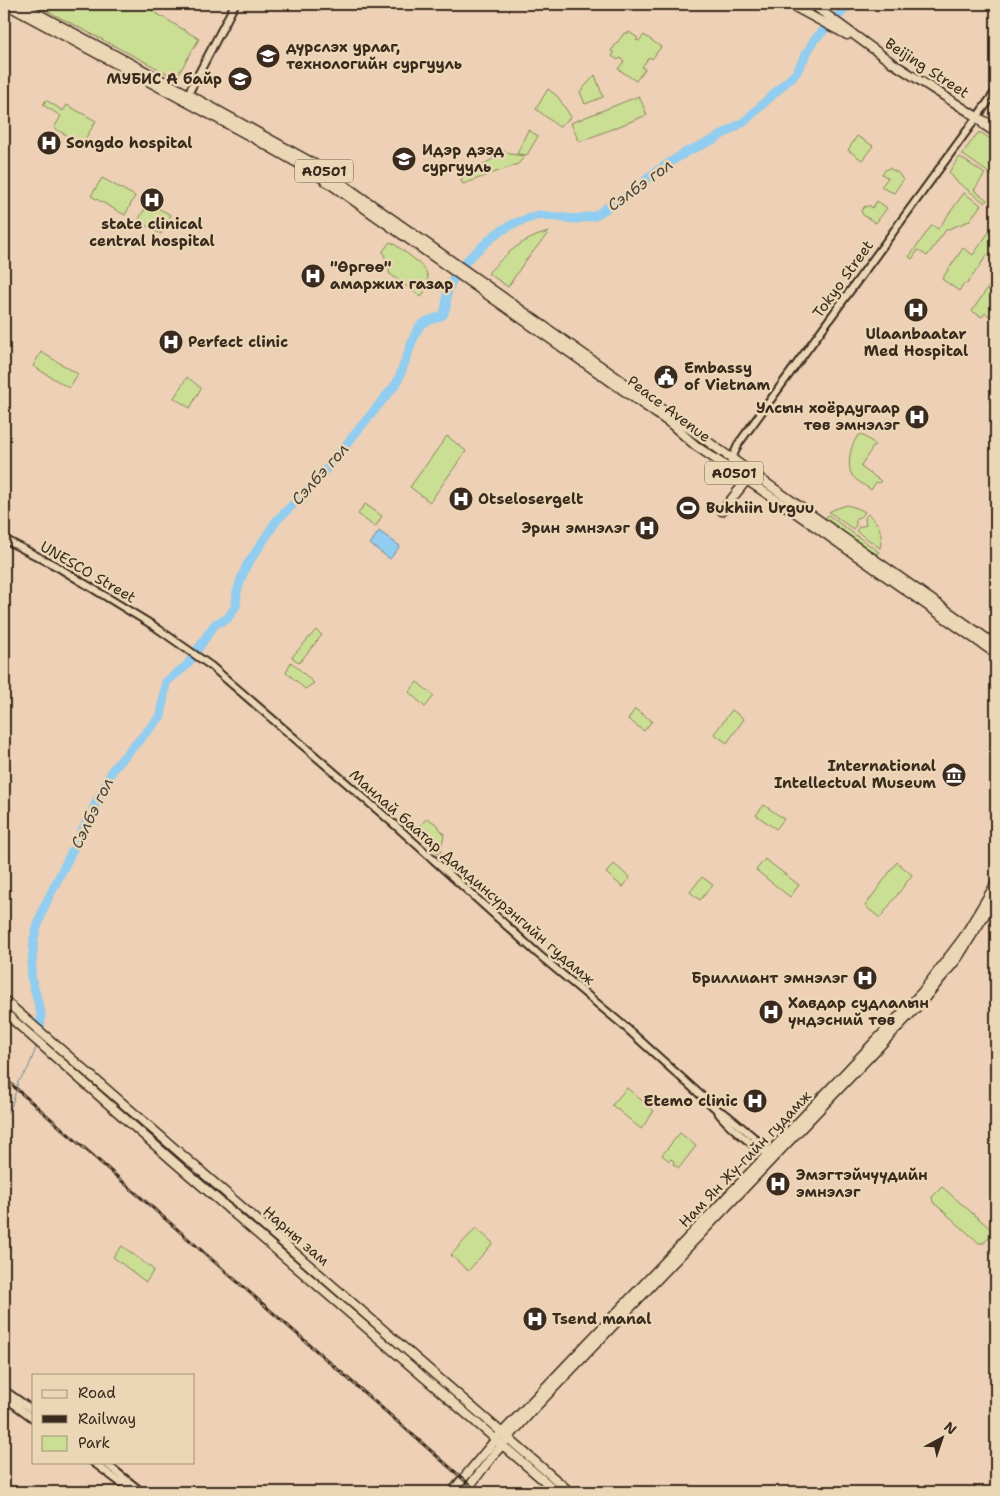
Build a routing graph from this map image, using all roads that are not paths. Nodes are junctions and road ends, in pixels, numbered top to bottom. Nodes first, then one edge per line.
1 (5, 4) edge
2 (20, 4) edge
3 (235, 4) edge
4 (789, 4) edge
5 (812, 4) edge
6 (862, 42) junction
7 (996, 91) edge
8 (186, 97) junction
9 (977, 117) junction
10 (996, 127) edge
11 (996, 133) edge
12 (477, 283) junction
13 (732, 458) junction
14 (730, 470) junction
15 (746, 481) junction
16 (722, 511) dead end
17 (4, 538) edge
18 (996, 645) edge
19 (996, 654) edge
20 (211, 666) joint
21 (996, 883) edge
22 (996, 897) edge
23 (4, 1000) edge
24 (4, 1012) edge
25 (158, 1134) junction
26 (151, 1142) junction
27 (772, 1154) junction
28 (341, 1293) junction
29 (335, 1300) junction
30 (4, 1390) edge
31 (4, 1397) edge
32 (32, 1410) edge
33 (32, 1418) edge
34 (506, 1435) junction
35 (499, 1442) junction
36 (96, 1464) edge
37 (107, 1464) edge
38 (133, 1492) edge
39 (142, 1492) edge
40 (452, 1492) edge
41 (465, 1492) edge
42 (557, 1492) edge
43 (570, 1492) edge

1 - 8 main road, A0501
2 - 8 main road, A0501
3 - 8 main road
4 - 6 main road, Beijing Street
5 - 6 main road, Beijing Street
6 - 9 main road, Beijing Street
7 - 9 main road, Tokyo Street
8 - 12 main road, A0501
9 - 10 main road
9 - 11 main road
9 - 13 main road, Tokyo Street
12 - 13 main road, Peace Avenue / A0501
12 - 14 main road, Peace Avenue / A0501
13 - 14 main road, Tokyo Street
13 - 18 main road, Peace Avenue / A0501
14 - 15 main road, Peace Avenue / A0501
15 - 16 main road
15 - 19 main road, Peace Avenue / A0501
17 - 20 main road, UNESCO Street
20 - 27 main road, Манлай баатар Дамдинсүрэнгийн гудамж
21 - 27 main road, Нам Ян Жү-гийн гудамж
22 - 27 main road, Нам Ян Жү-гийн гудамж
23 - 25 main road, Нарны зам
24 - 26 main road, Нарны зам
25 - 26 main road
25 - 28 main road, Нарны зам
26 - 29 main road, Нарны зам
27 - 34 main road, Нам Ян Жү-гийн гудамж
28 - 29 main road
28 - 34 main road, Нарны зам
29 - 35 main road, Нарны зам
30 - 32 main road
31 - 33 main road
34 - 35 main road, Нам Ян Жү-гийн гудамж
34 - 43 main road, Нарны зам
35 - 40 main road
35 - 41 main road
35 - 42 main road, Нарны зам
36 - 38 main road
37 - 39 main road

